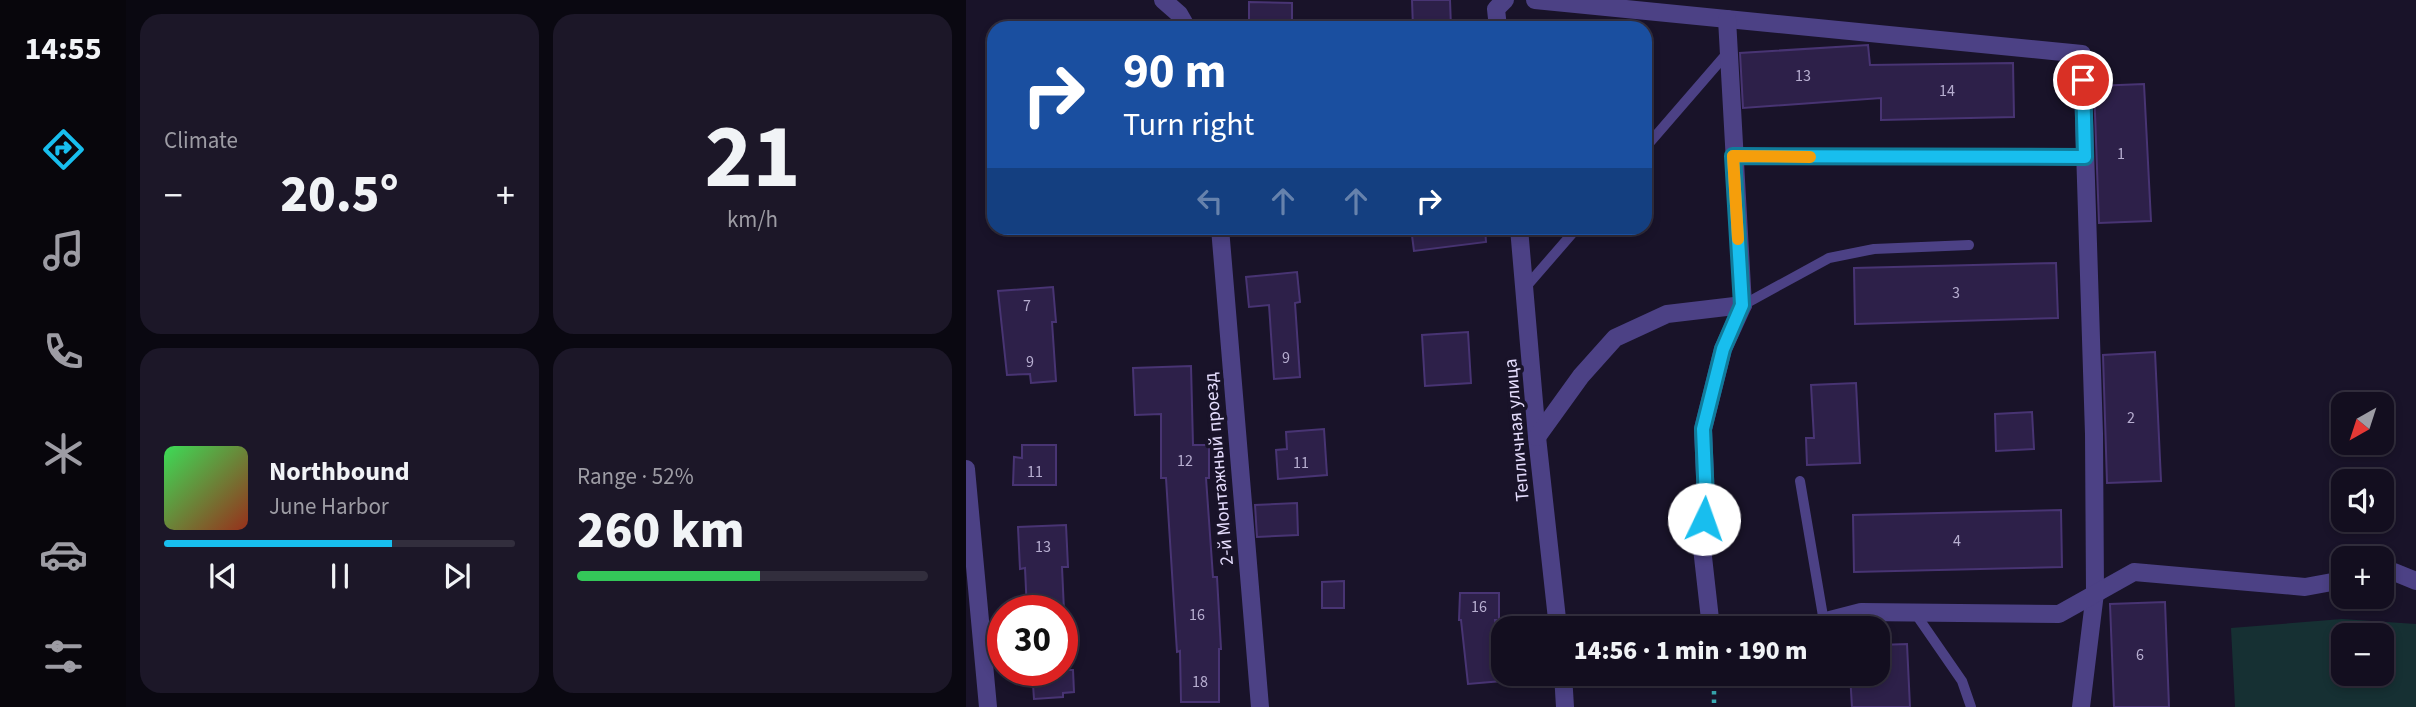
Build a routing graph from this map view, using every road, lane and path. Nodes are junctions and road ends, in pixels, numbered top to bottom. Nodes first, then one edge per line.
1 (1163, 0) edge
2 (1535, 0) edge
3 (1727, 19) junction
4 (1183, 21) edge
5 (1729, 51) junction
6 (1652, 140) edge
7 (1733, 156) junction
8 (2085, 157) junction
9 (1221, 235) edge
10 (1520, 235) edge
11 (1571, 235) edge
12 (1969, 245) dead end
13 (1525, 288) junction
14 (1742, 305) junction
15 (1537, 437) junction
16 (966, 468) edge
17 (1800, 481) dead end
18 (2394, 572) edge
19 (2416, 581) edge
20 (2331, 582) edge
21 (2095, 593) junction
22 (1915, 613) junction
23 (1557, 616) edge
24 (1710, 616) edge
25 (1823, 616) edge
26 (1846, 616) edge
27 (1564, 686) edge
28 (1714, 686) edge
29 (988, 707) edge
30 (1260, 707) edge
31 (1565, 707) edge
32 (1714, 707) edge
33 (1971, 707) edge
34 (2081, 707) edge

1 - 4 street
2 - 3 street
3 - 5 street
3 - 8 street
5 - 6 lane
5 - 7 street
7 - 8 lane
7 - 14 street
8 - 21 street
9 - 30 street, 2-й Монтажный проезд
10 - 13 street, Тепличная улица
11 - 13 lane
12 - 14 lane
13 - 15 street, Тепличная улица
14 - 15 street
14 - 24 street
15 - 23 street, Тепличная улица
16 - 29 street
17 - 25 lane
18 - 19 street
20 - 21 street
21 - 22 street
21 - 34 street
22 - 26 street
22 - 33 lane
27 - 31 street
28 - 32 path

